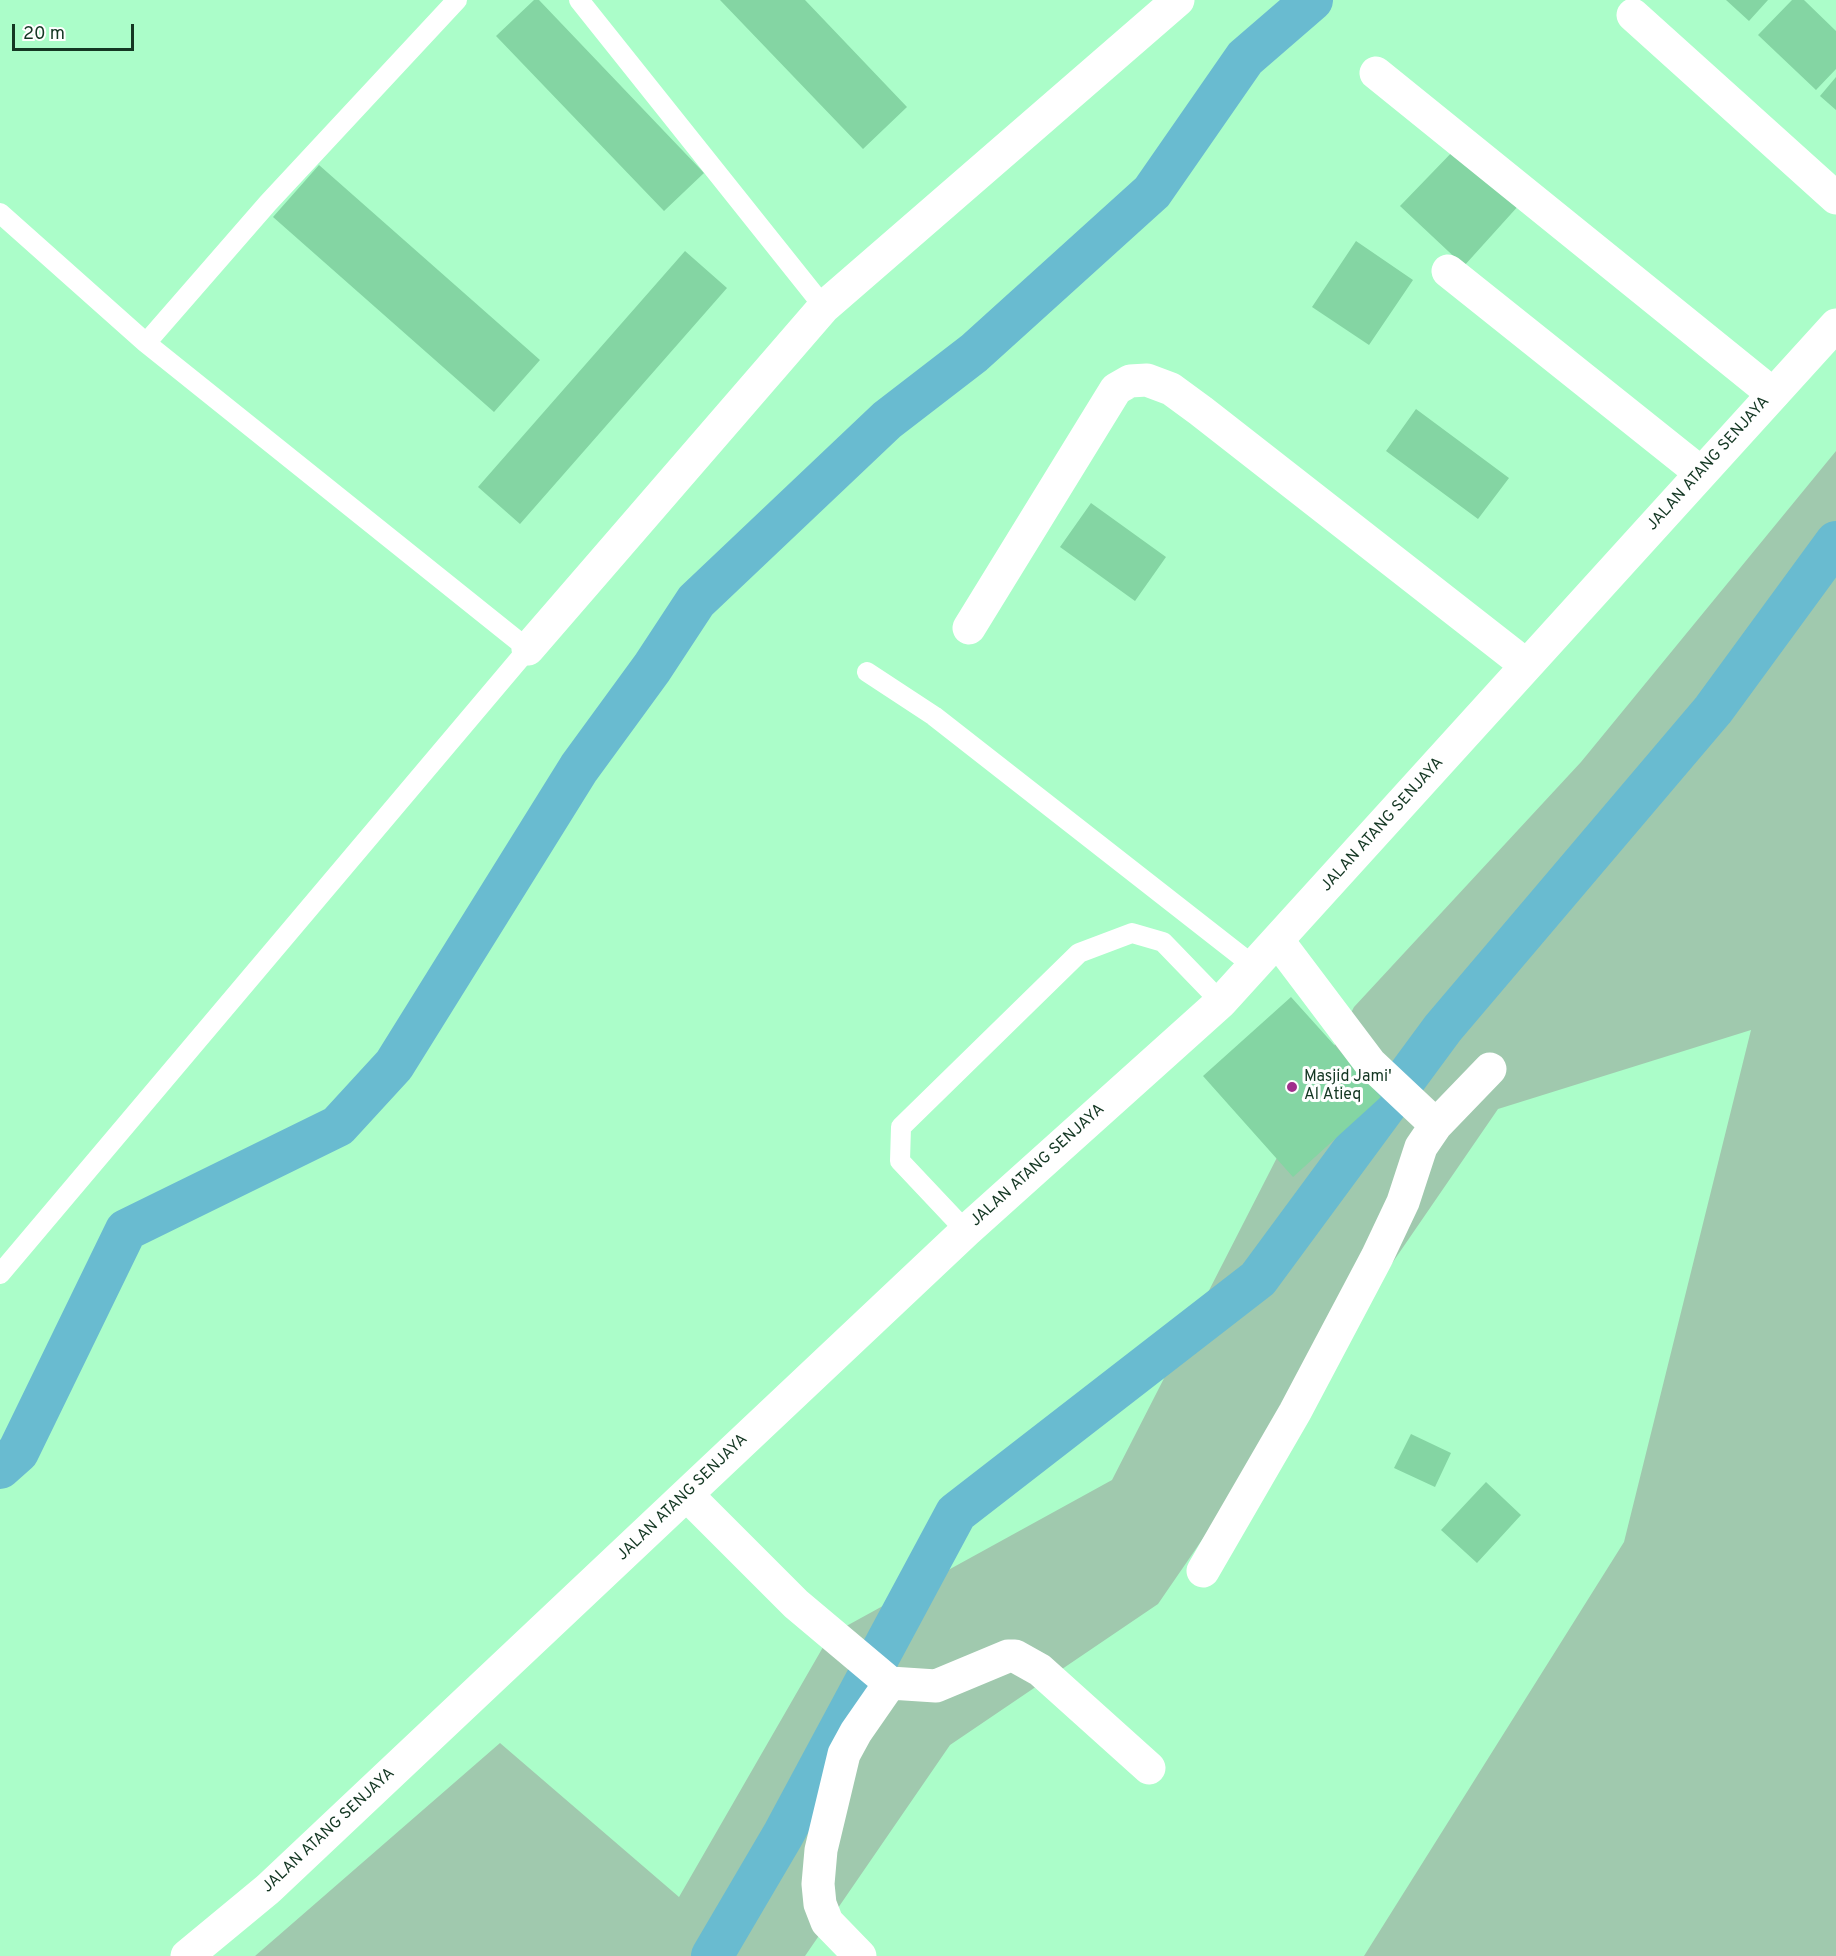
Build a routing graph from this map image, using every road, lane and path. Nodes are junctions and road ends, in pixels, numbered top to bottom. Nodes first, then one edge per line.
1 (457, 0) edge
2 (579, 0) edge
3 (1178, 0) edge
4 (1633, 15) dead end
5 (1376, 73) dead end
6 (1836, 198) edge
7 (0, 213) edge
8 (1448, 271) dead end
9 (824, 307) junction
10 (1836, 325) edge
11 (146, 343) junction
12 (1773, 394) junction
13 (1701, 473) junction
14 (969, 628) dead end
15 (528, 649) junction
16 (1526, 665) junction
17 (867, 672) dead end
18 (1278, 942) junction
19 (1255, 967) junction
20 (1221, 1002) junction
21 (1490, 1069) dead end
22 (1427, 1118) junction
23 (966, 1231) junction
24 (0, 1274) edge
25 (687, 1495) junction
26 (1203, 1572) dead end
27 (885, 1679) junction
28 (1149, 1768) dead end
29 (187, 1956) edge
30 (860, 1956) edge

1 - 11 lane
2 - 9 lane
3 - 9 street
4 - 6 street
5 - 12 street
7 - 11 lane
8 - 13 street
9 - 15 street
10 - 12 street, JALAN ATANG SENJAYA
11 - 15 lane
12 - 13 street, JALAN ATANG SENJAYA
13 - 16 street, JALAN ATANG SENJAYA
14 - 16 street
15 - 24 lane
16 - 18 street, JALAN ATANG SENJAYA
17 - 19 lane
18 - 19 street, JALAN ATANG SENJAYA
18 - 22 street
19 - 20 street, JALAN ATANG SENJAYA
20 - 23 street, JALAN ATANG SENJAYA
20 - 23 lane
21 - 22 street
22 - 26 street
23 - 25 street, JALAN ATANG SENJAYA
25 - 27 street
25 - 29 street, JALAN ATANG SENJAYA
27 - 28 street
27 - 30 street

